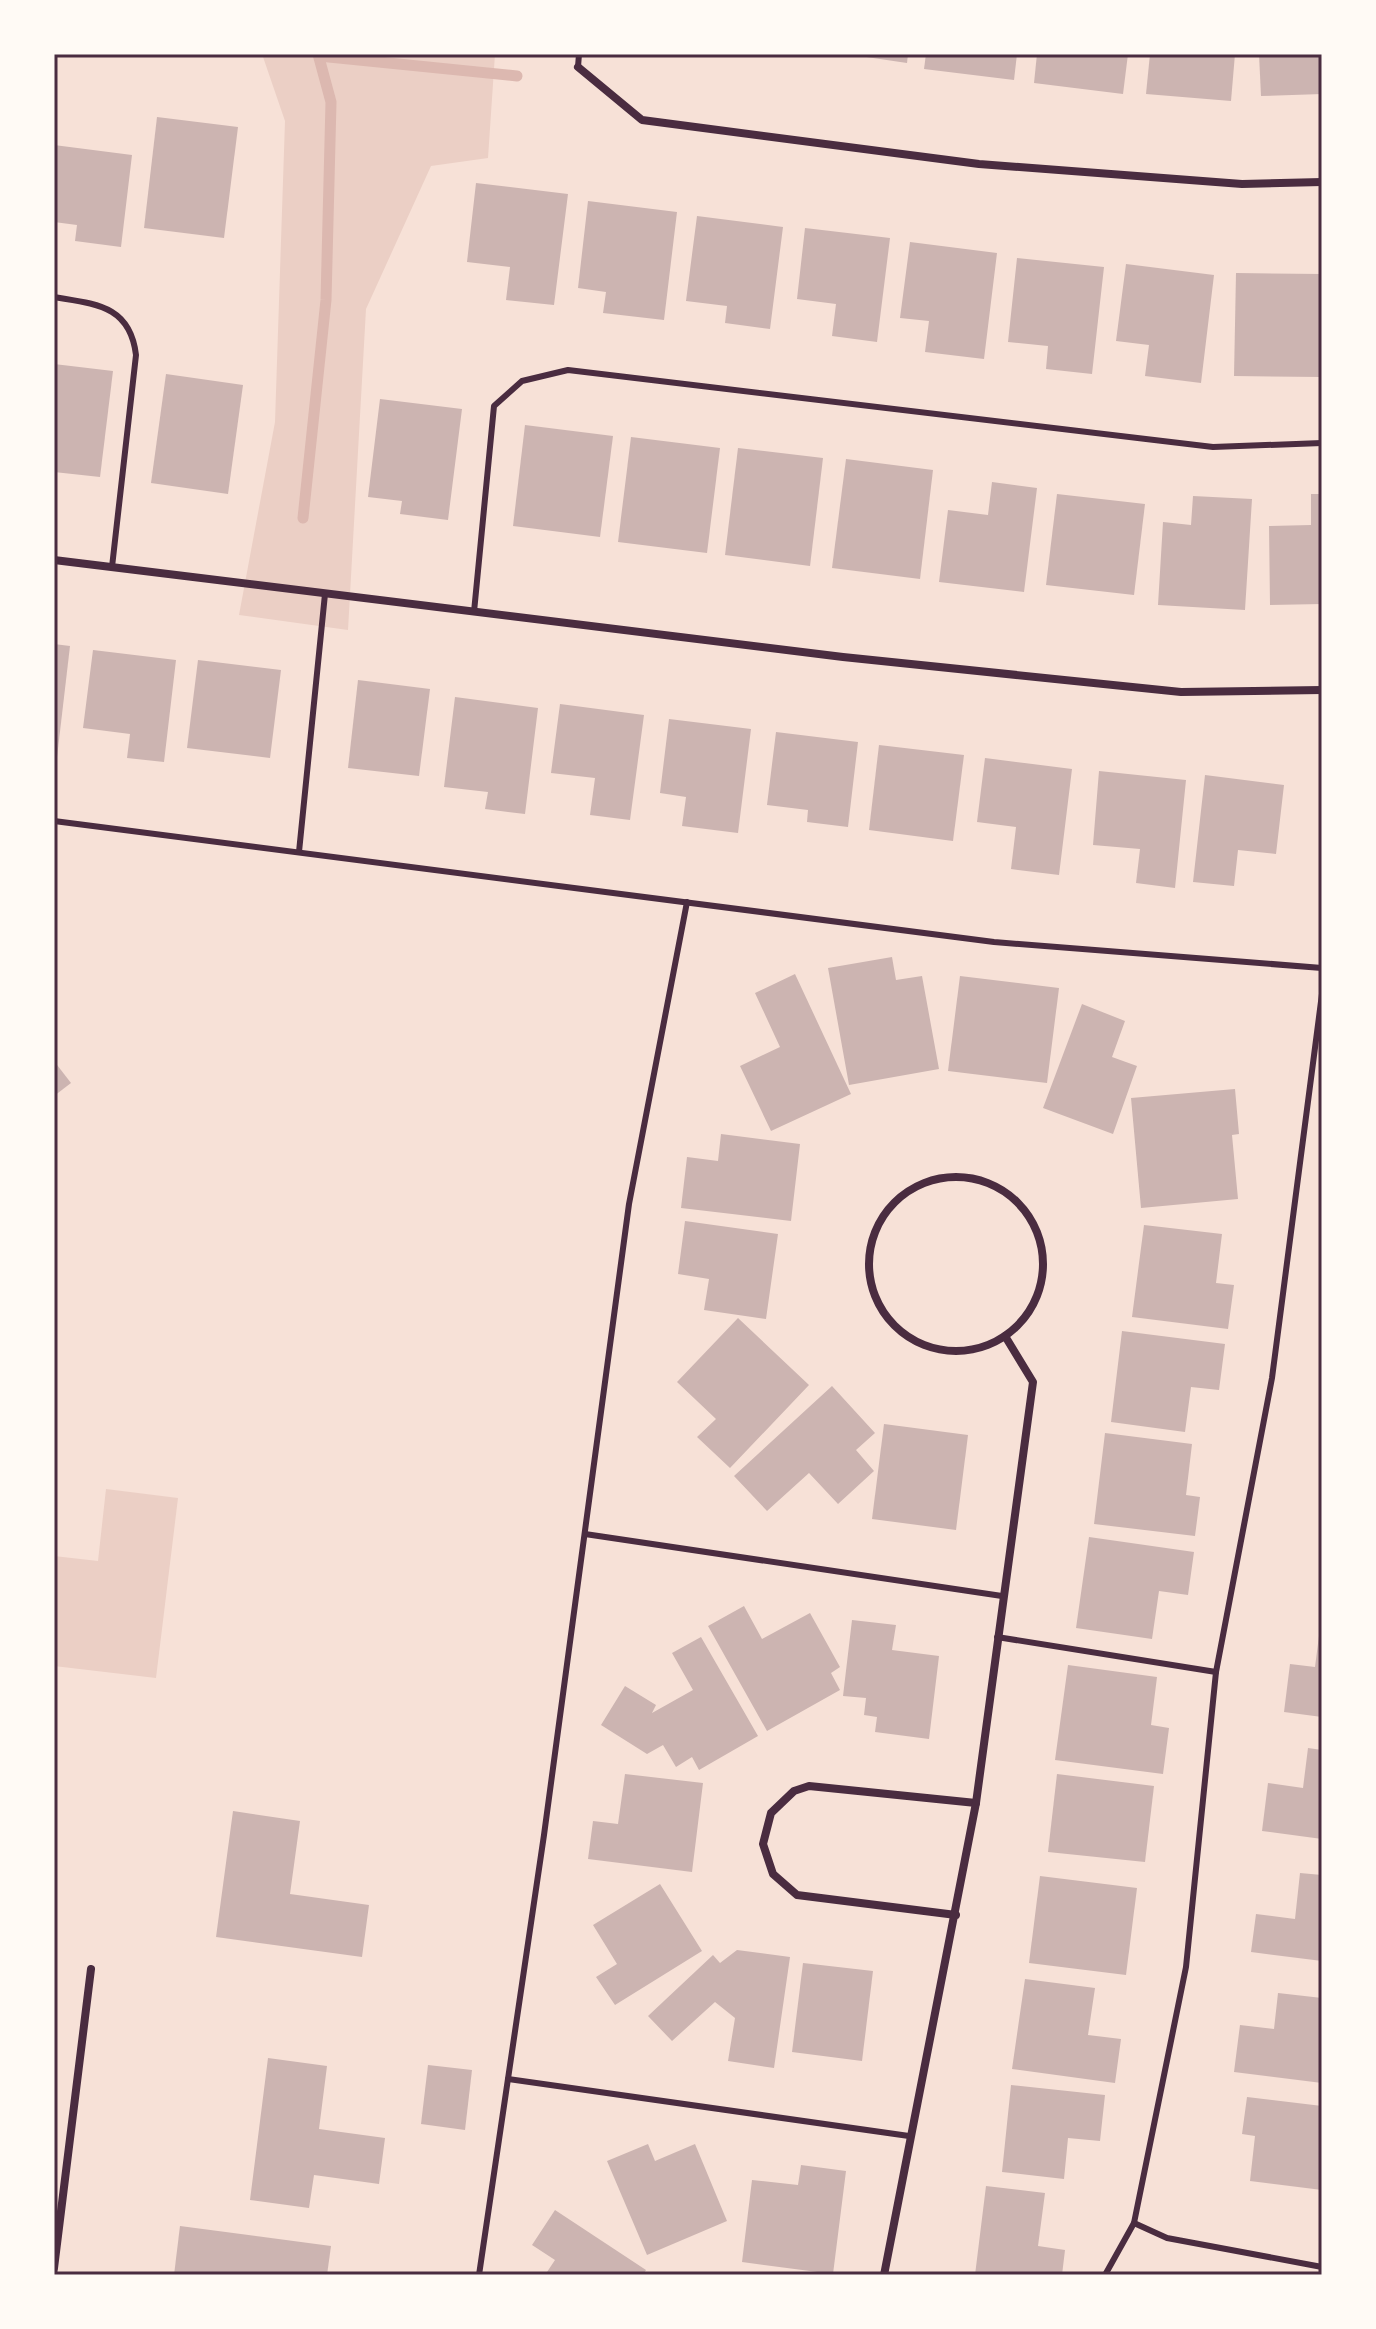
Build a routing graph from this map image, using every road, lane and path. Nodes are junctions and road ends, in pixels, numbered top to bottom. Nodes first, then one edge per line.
1 (579, 54) edge
2 (578, 67) joint
3 (1322, 182) edge
4 (54, 297) edge
5 (1322, 443) edge
6 (54, 560) edge
7 (112, 567) junction
8 (325, 594) junction
9 (474, 612) junction
10 (1322, 690) edge
11 (54, 821) edge
12 (299, 852) junction
13 (687, 902) junction
14 (1322, 968) edge
15 (1322, 994) edge
16 (1005, 1336) junction
17 (585, 1534) junction
18 (1002, 1596) junction
19 (997, 1637) junction
20 (1216, 1672) junction
21 (976, 1803) junction
22 (956, 1915) junction
23 (91, 1969) dead end
24 (508, 2079) junction
25 (909, 2136) junction
26 (1134, 2223) junction
27 (1322, 2267) edge
28 (54, 2268) edge
29 (479, 2275) edge
30 (884, 2275) edge
31 (1105, 2275) edge

1 - 2 lane
2 - 3 street
4 - 7 lane
5 - 9 lane
6 - 7 street
7 - 8 street
8 - 9 street
8 - 12 lane
9 - 10 street
11 - 12 lane
12 - 13 lane
13 - 14 lane
13 - 17 lane
15 - 20 lane
16 - 16 street
16 - 18 street
17 - 18 lane
17 - 24 lane
18 - 19 street
19 - 20 lane
19 - 21 street
20 - 26 lane
21 - 22 street
21 - 22 street
22 - 25 street
23 - 28 street
24 - 25 lane
24 - 29 lane
25 - 30 street
26 - 27 lane
26 - 31 lane

